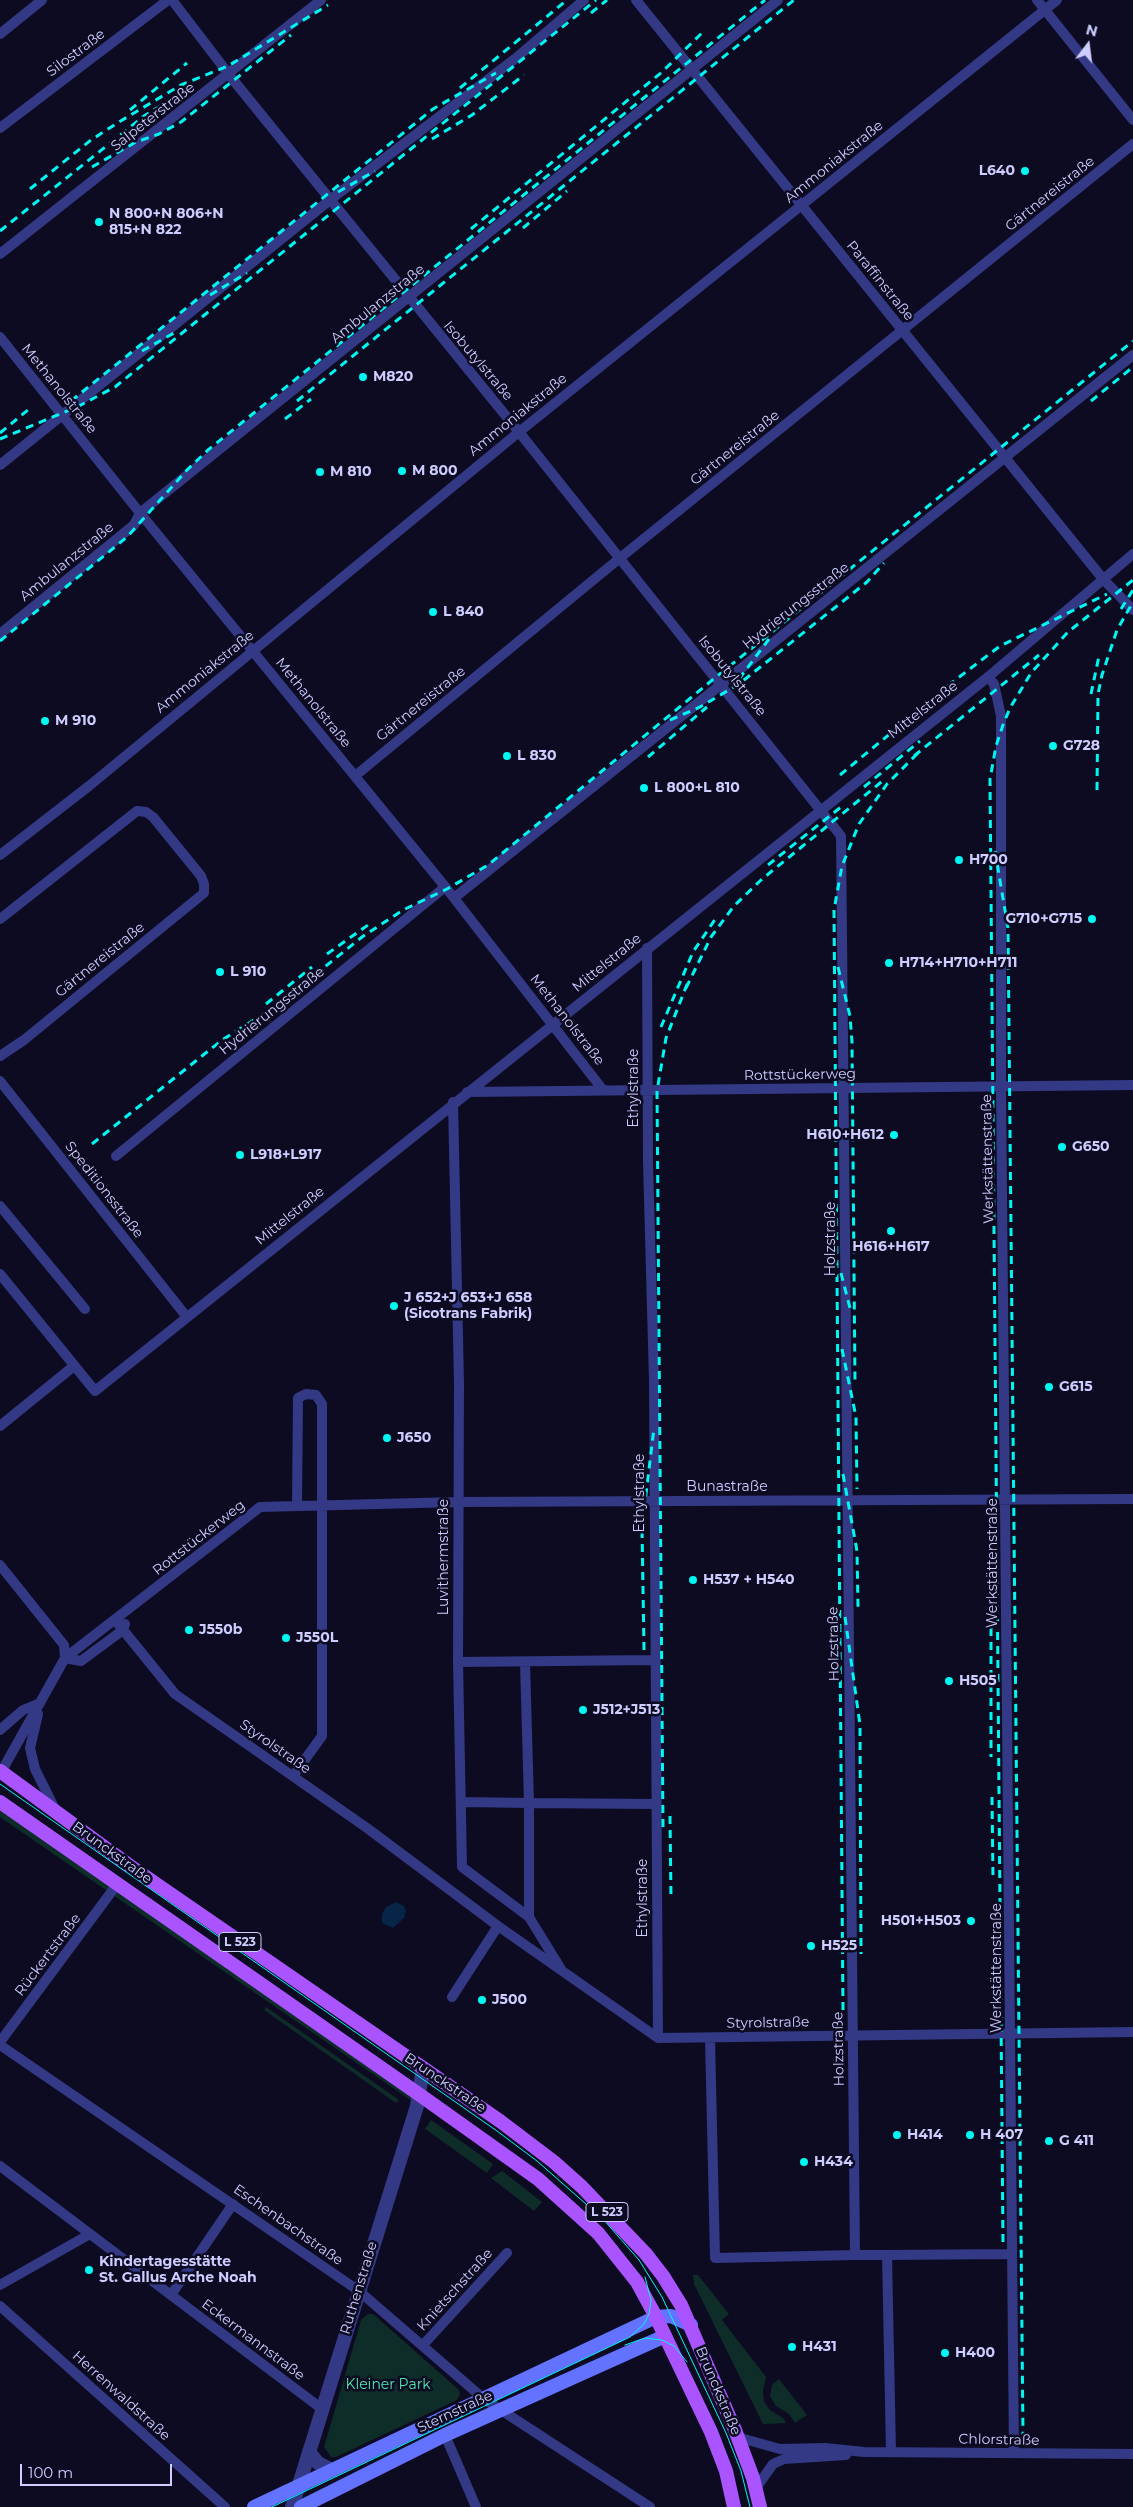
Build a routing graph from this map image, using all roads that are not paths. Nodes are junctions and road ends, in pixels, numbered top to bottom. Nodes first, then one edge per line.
1 (42, 0) edge
2 (170, 0) edge
3 (321, 0) edge
4 (584, 0) edge
5 (636, 0) edge
6 (778, 0) edge
7 (1037, 0) edge
8 (1057, 0) edge
9 (1045, 10) junction
10 (0, 34) edge
11 (692, 69) junction
12 (229, 74) junction
13 (1133, 120) edge
14 (0, 128) edge
15 (1133, 144) edge
16 (330, 200) junction
17 (802, 206) junction
18 (0, 254) edge
19 (408, 297) junction
20 (902, 330) junction
21 (0, 337) edge
22 (1133, 355) edge
23 (64, 416) junction
24 (519, 432) junction
25 (1005, 458) junction
26 (0, 466) edge
27 (140, 514) junction
28 (1133, 554) edge
29 (620, 558) junction
30 (1103, 579) junction
31 (1133, 610) edge
32 (0, 634) edge
33 (252, 651) junction
34 (988, 677) junction
35 (721, 684) junction
36 (355, 776) junction
37 (820, 809) junction
38 (0, 855) edge
39 (445, 887) junction
40 (454, 898) junction
41 (0, 919) edge
42 (647, 948) junction
43 (553, 1025) junction
44 (0, 1056) edge
45 (0, 1081) edge
46 (1133, 1085) edge
47 (1001, 1087) junction
48 (842, 1088) junction
49 (603, 1090) junction
50 (648, 1091) junction
51 (467, 1092) junction
52 (453, 1102) junction
53 (116, 1156) dead end
54 (0, 1206) edge
55 (0, 1274) edge
56 (85, 1309) dead end
57 (186, 1316) junction
58 (74, 1366) junction
59 (0, 1426) edge
60 (1133, 1499) edge
61 (846, 1500) junction
62 (1006, 1500) junction
63 (457, 1502) junction
64 (654, 1502) junction
65 (298, 1506) junction
66 (321, 1506) junction
67 (0, 1565) edge
68 (130, 1609) junction
69 (116, 1620) junction
70 (123, 1630) junction
71 (65, 1658) junction
72 (654, 1660) junction
73 (458, 1662) junction
74 (525, 1662) junction
75 (40, 1703) junction
76 (0, 1730) edge
77 (0, 1772) edge
78 (293, 1776) junction
79 (0, 1802) edge
80 (462, 1802) junction
81 (529, 1803) junction
82 (656, 1804) junction
83 (58, 1813) junction
84 (118, 1883) junction
85 (528, 1917) junction
86 (498, 1926) junction
87 (561, 1969) junction
88 (452, 1997) dead end
89 (1133, 2032) edge
90 (1011, 2033) junction
91 (852, 2037) junction
92 (658, 2038) junction
93 (710, 2038) junction
94 (0, 2043) edge
95 (423, 2069) junction
96 (420, 2095) junction
97 (0, 2166) edge
98 (233, 2204) junction
99 (90, 2234) junction
100 (507, 2253) dead end
101 (887, 2254) junction
102 (1011, 2254) junction
103 (854, 2255) junction
104 (0, 2285) edge
105 (359, 2291) junction
106 (171, 2295) junction
107 (0, 2306) edge
108 (656, 2317) junction
109 (691, 2325) junction
110 (665, 2336) junction
111 (423, 2345) junction
112 (484, 2400) junction
113 (322, 2409) junction
114 (502, 2410) junction
115 (445, 2435) junction
116 (738, 2437) junction
117 (308, 2452) junction
118 (891, 2452) junction
119 (829, 2453) junction
120 (1014, 2453) junction
121 (1133, 2454) edge
122 (332, 2470) junction
123 (298, 2487) junction
124 (756, 2488) junction
125 (224, 2507) edge
126 (254, 2507) edge
127 (292, 2507) edge
128 (301, 2507) edge
129 (476, 2507) edge
130 (650, 2507) edge
131 (734, 2507) edge
132 (760, 2507) edge

1 - 10 street
2 - 12 street, Isobutylstraße
2 - 14 street, Silostraße
3 - 12 street, Salpeterstraße
4 - 16 street
5 - 11 street, Paraffinstraße
6 - 11 street, Ambulanzstraße
7 - 9 street
8 - 9 street, Ammoniakstraße
9 - 13 street
9 - 17 street, Ammoniakstraße
11 - 17 street, Paraffinstraße
11 - 19 street, Ambulanzstraße
12 - 16 street, Isobutylstraße
12 - 18 street, Salpeterstraße
15 - 20 street, Gärtnereistraße
16 - 19 street, Isobutylstraße
16 - 23 street
17 - 20 street, Paraffinstraße
17 - 24 street, Ammoniakstraße
19 - 24 street, Isobutylstraße
19 - 27 street, Ambulanzstraße
20 - 25 street, Paraffinstraße
20 - 29 street, Gärtnereistraße
21 - 23 street, Methanolstraße
22 - 25 street, Hydrierungsstraße
23 - 26 street
23 - 27 street, Methanolstraße
24 - 29 street, Isobutylstraße
24 - 33 street, Ammoniakstraße
25 - 30 street, Paraffinstraße
25 - 35 street, Hydrierungsstraße
27 - 32 street, Ambulanzstraße
27 - 33 street, Methanolstraße
28 - 30 street, Mittelstraße
29 - 35 street, Isobutylstraße
29 - 36 street, Gärtnereistraße
30 - 31 street, Paraffinstraße
30 - 34 street, Mittelstraße
33 - 36 street, Methanolstraße
33 - 38 street, Ammoniakstraße
34 - 37 street, Mittelstraße
34 - 47 street, Werkstättenstraße
35 - 37 street, Isobutylstraße
35 - 40 street, Hydrierungsstraße
36 - 39 street, Methanolstraße
37 - 42 street, Mittelstraße
37 - 48 street, Holzstraße
39 - 40 street, Methanolstraße
39 - 53 street, Hydrierungsstraße
40 - 43 street, Methanolstraße
41 - 44 street, Gärtnereistraße
42 - 43 street, Mittelstraße
42 - 50 street, Ethylstraße
43 - 49 street, Methanolstraße
43 - 51 street, Mittelstraße
45 - 57 street, Speditionsstraße
46 - 47 street, Rottstückerweg
47 - 48 street, Rottstückerweg
47 - 62 street, Werkstättenstraße
48 - 50 street, Rottstückerweg
48 - 61 street, Holzstraße
49 - 50 street, Rottstückerweg
49 - 51 street, Rottstückerweg
50 - 64 street, Ethylstraße
51 - 52 street, Mittelstraße
52 - 57 street, Mittelstraße
52 - 63 street, Luvithermstraße
54 - 56 street
55 - 58 street
57 - 58 street, Mittelstraße
58 - 59 street
60 - 62 street, Bunastraße
61 - 62 street, Bunastraße
61 - 64 street, Bunastraße
61 - 91 street, Holzstraße
62 - 90 street, Werkstättenstraße
63 - 64 street, Bunastraße
63 - 66 street, Bunastraße
63 - 73 street, Luvithermstraße
64 - 72 street, Ethylstraße
65 - 66 street, Rottstückerweg
65 - 66 street
65 - 68 street, Rottstückerweg
66 - 78 street
67 - 71 street
68 - 69 street, Rottstückerweg
68 - 70 street
69 - 70 street, Styrolstraße
69 - 71 street, Rottstückerweg
70 - 71 street
70 - 78 street, Styrolstraße
71 - 75 street, Rottstückerweg
72 - 74 street
72 - 82 street, Ethylstraße
73 - 74 street
73 - 80 street, Luvithermstraße
74 - 81 street
75 - 76 street
75 - 77 street, Rottstückerweg
75 - 83 street
77 - 83 main road, Brunckstraße / L 523
78 - 86 street, Styrolstraße
79 - 84 main road, Brunckstraße / L 523
80 - 81 street
80 - 85 street, Luvithermstraße
81 - 82 street
81 - 85 street
82 - 92 street, Ethylstraße
83 - 95 main road, Brunckstraße / L 523
84 - 94 street, Rückertstraße
84 - 96 main road, Brunckstraße / L 523
85 - 87 street, Luvithermstraße
86 - 87 street
86 - 88 street
87 - 92 street
89 - 90 street, Styrolstraße
90 - 91 street, Styrolstraße
90 - 102 street, Werkstättenstraße
91 - 93 street, Styrolstraße
91 - 103 street, Holzstraße
92 - 93 street, Styrolstraße
93 - 103 street
94 - 98 street, Eschenbachstraße
95 - 96 street, Ruthenstraße
95 - 109 main road, Brunckstraße / L 523
96 - 105 street, Ruthenstraße
96 - 108 main road, Brunckstraße / L 523
97 - 99 street, Eckermannstraße
98 - 105 street, Eschenbachstraße
98 - 106 street
99 - 104 street
99 - 106 street, Eckermannstraße
100 - 111 street, Knietschstraße
101 - 102 street
101 - 103 street
101 - 118 street
102 - 120 street, Werkstättenstraße
105 - 111 street, Eschenbachstraße
105 - 113 street, Ruthenstraße
106 - 113 street, Eckermannstraße
107 - 125 street, Herrenwaldstraße
108 - 109 main road
108 - 110 main road, Brunckstraße / L 523
108 - 112 main road, Sternstraße
109 - 116 main road, Brunckstraße / L 523
110 - 114 main road, Sternstraße
110 - 131 main road, Brunckstraße / L 523
111 - 112 street, Eschenbachstraße
112 - 114 street, Eschenbachstraße
112 - 122 main road, Sternstraße
113 - 117 street, Ruthenstraße
114 - 115 main road, Sternstraße
114 - 130 street, Eschenbachstraße
115 - 128 main road, Sternstraße
115 - 129 street
116 - 119 street
116 - 124 main road, Brunckstraße / L 523
117 - 122 street
117 - 123 street, Ruthenstraße
118 - 119 street, Chlorstraße
118 - 120 street, Chlorstraße
119 - 124 street
120 - 121 street, Chlorstraße
122 - 123 main road, Sternstraße
123 - 126 main road, Sternstraße
123 - 127 street, Ruthenstraße
124 - 132 main road, Brunckstraße / L 523

